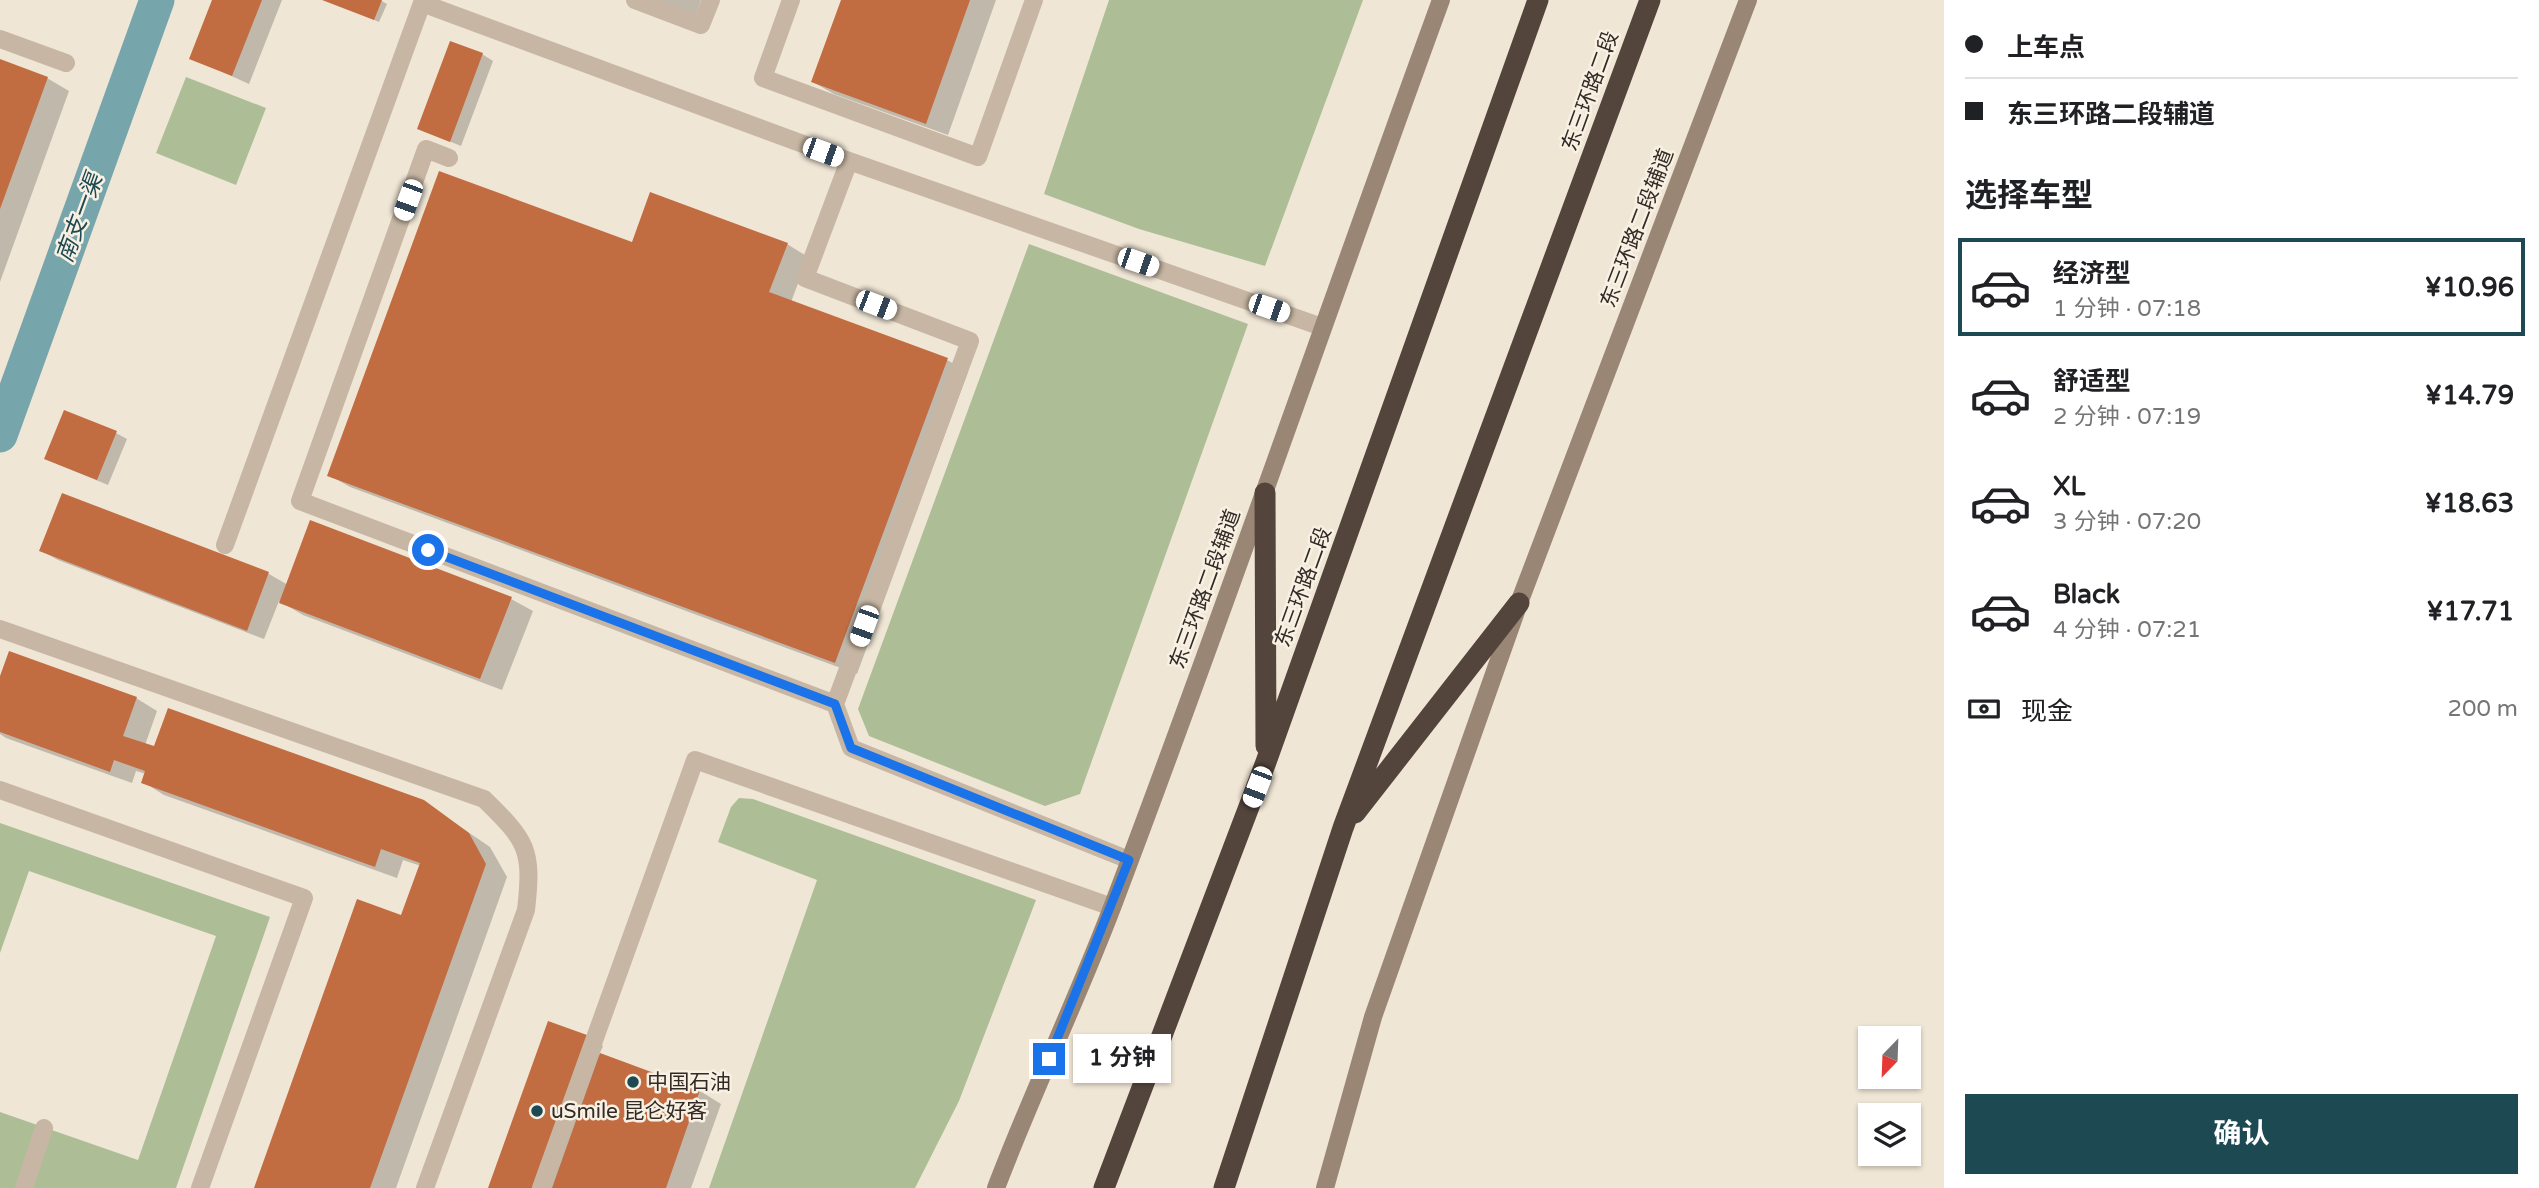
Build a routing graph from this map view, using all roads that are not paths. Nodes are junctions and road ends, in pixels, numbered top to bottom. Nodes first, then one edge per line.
1 (635, 0) edge
2 (711, 0) edge
3 (791, 0) edge
4 (1034, 0) edge
5 (1441, 0) edge
6 (1538, 0) edge
7 (1650, 0) edge
8 (1748, 0) edge
9 (0, 39) edge
10 (66, 63) dead end
11 (449, 158) dead end
12 (849, 161) junction
13 (1322, 327) junction
14 (1265, 493) junction
15 (225, 545) dead end
16 (1519, 603) junction
17 (0, 629) edge
18 (835, 704) junction
19 (1266, 762) junction
20 (0, 790) edge
21 (1343, 828) junction
22 (1129, 860) junction
23 (1112, 906) junction
24 (44, 1128) dead end
25 (24, 1188) edge
26 (201, 1188) edge
27 (425, 1188) edge
28 (541, 1188) edge
29 (996, 1188) edge
30 (1104, 1188) edge
31 (1224, 1188) edge
32 (1325, 1188) edge

1 - 2 lane
3 - 4 lane
5 - 13 main road, 东三环路二段辅道
6 - 19 highway, 东三环路二段
7 - 21 highway, 东三环路二段
8 - 16 main road, 东三环路二段辅道
9 - 10 lane
11 - 18 lane
12 - 13 lane
12 - 15 lane
12 - 18 lane
13 - 14 main road, 东三环路二段辅道
14 - 19 highway
14 - 22 main road, 东三环路二段辅道
16 - 21 highway
16 - 32 main road, 东三环路二段辅道
17 - 27 lane
18 - 22 lane
19 - 30 highway, 东三环路二段
20 - 26 lane
21 - 31 highway, 东三环路二段
22 - 23 main road, 东三环路二段辅道
23 - 28 lane
23 - 29 main road, 东三环路二段辅道
24 - 25 lane

